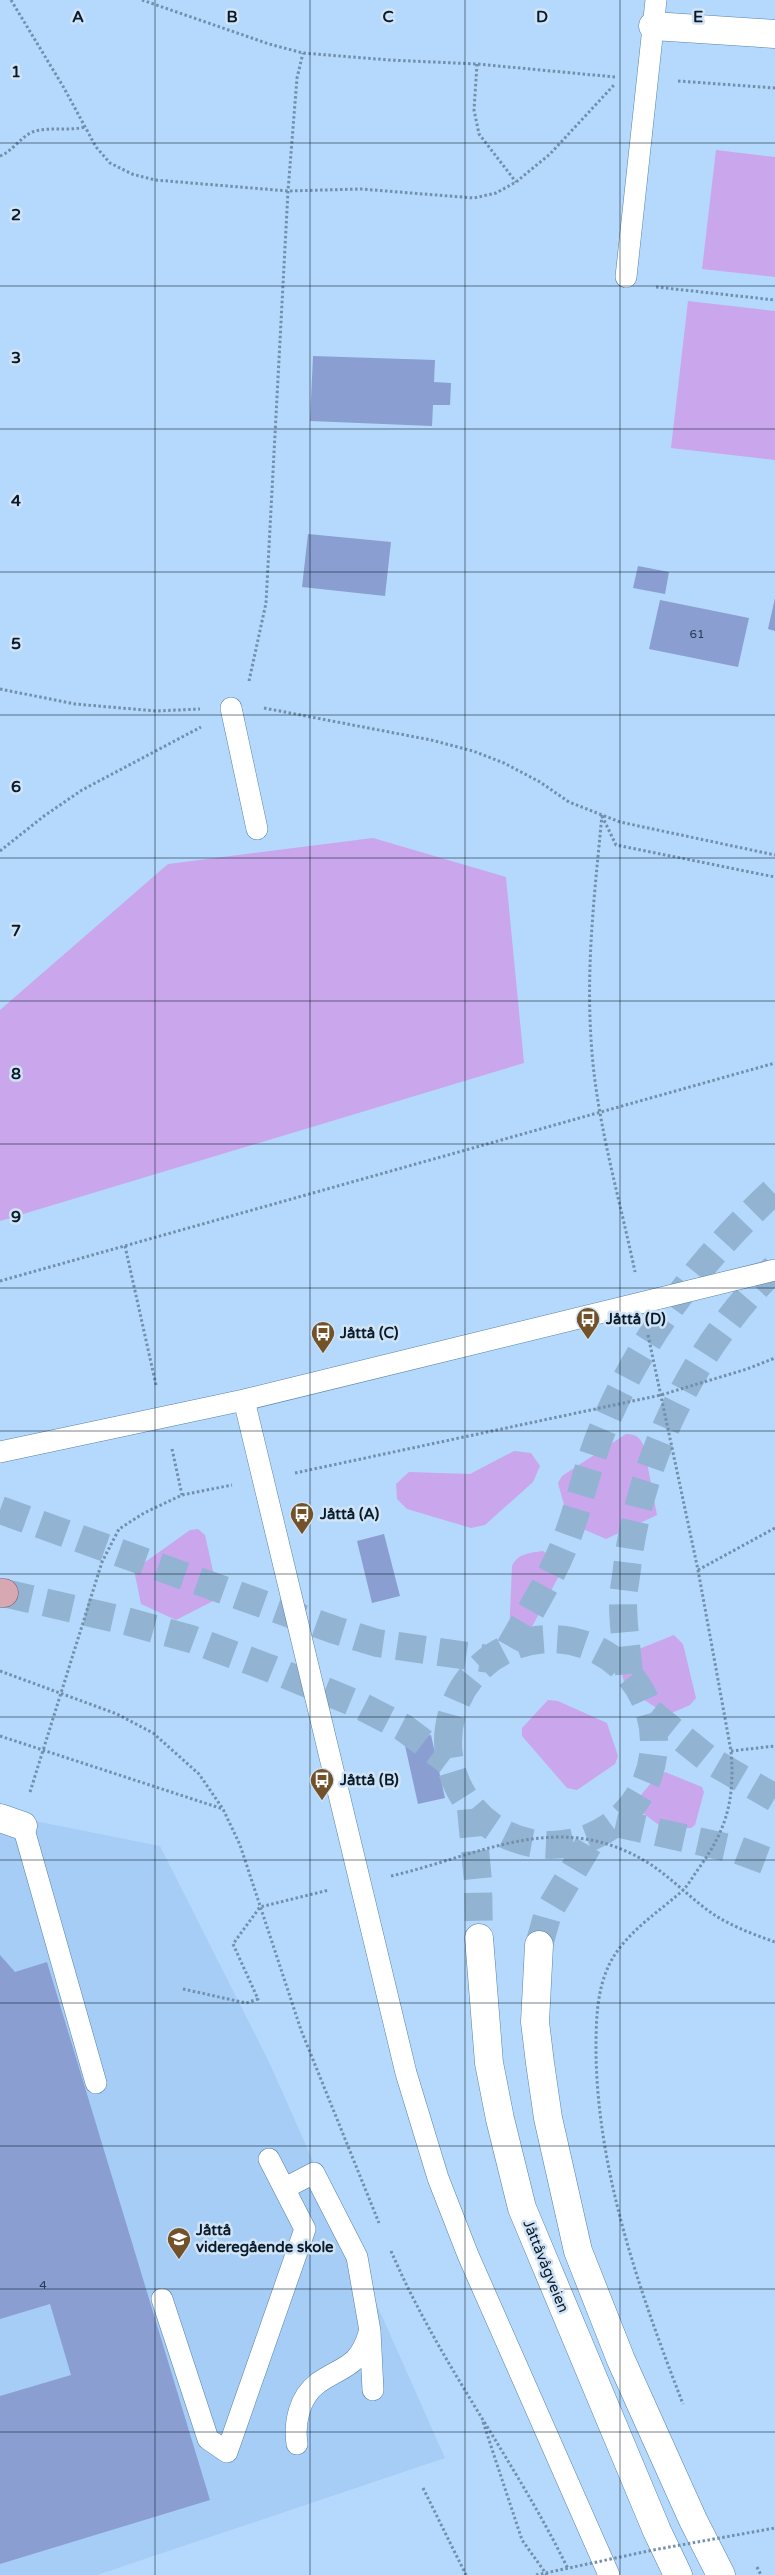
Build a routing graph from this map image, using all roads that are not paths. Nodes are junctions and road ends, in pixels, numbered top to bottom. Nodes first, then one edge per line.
1 (654, 13) edge
2 (775, 34) edge
3 (626, 277) road end
4 (231, 708) road end
5 (256, 829) dead end
6 (775, 1270) edge
7 (244, 1400) junction
8 (0, 1452) edge
9 (11, 1822) edge
10 (479, 1938) tunnel mouth
11 (539, 1945) tunnel mouth
12 (96, 2083) dead end
13 (269, 2159) dead end
14 (285, 2188) junction
15 (162, 2299) dead end
16 (370, 2331) junction
17 (332, 2376) junction
18 (297, 2444) dead end
19 (609, 2575) edge
20 (678, 2575) edge
21 (721, 2575) edge

1 - 2 street
1 - 3 lane
4 - 5 lane
6 - 7 lane
7 - 8 lane
7 - 19 lane
9 - 12 lane
10 - 20 street, Jåttåvågveien
11 - 21 street
13 - 14 lane
14 - 15 lane
14 - 16 lane
16 - 17 lane
16 - 17 lane
17 - 18 lane

